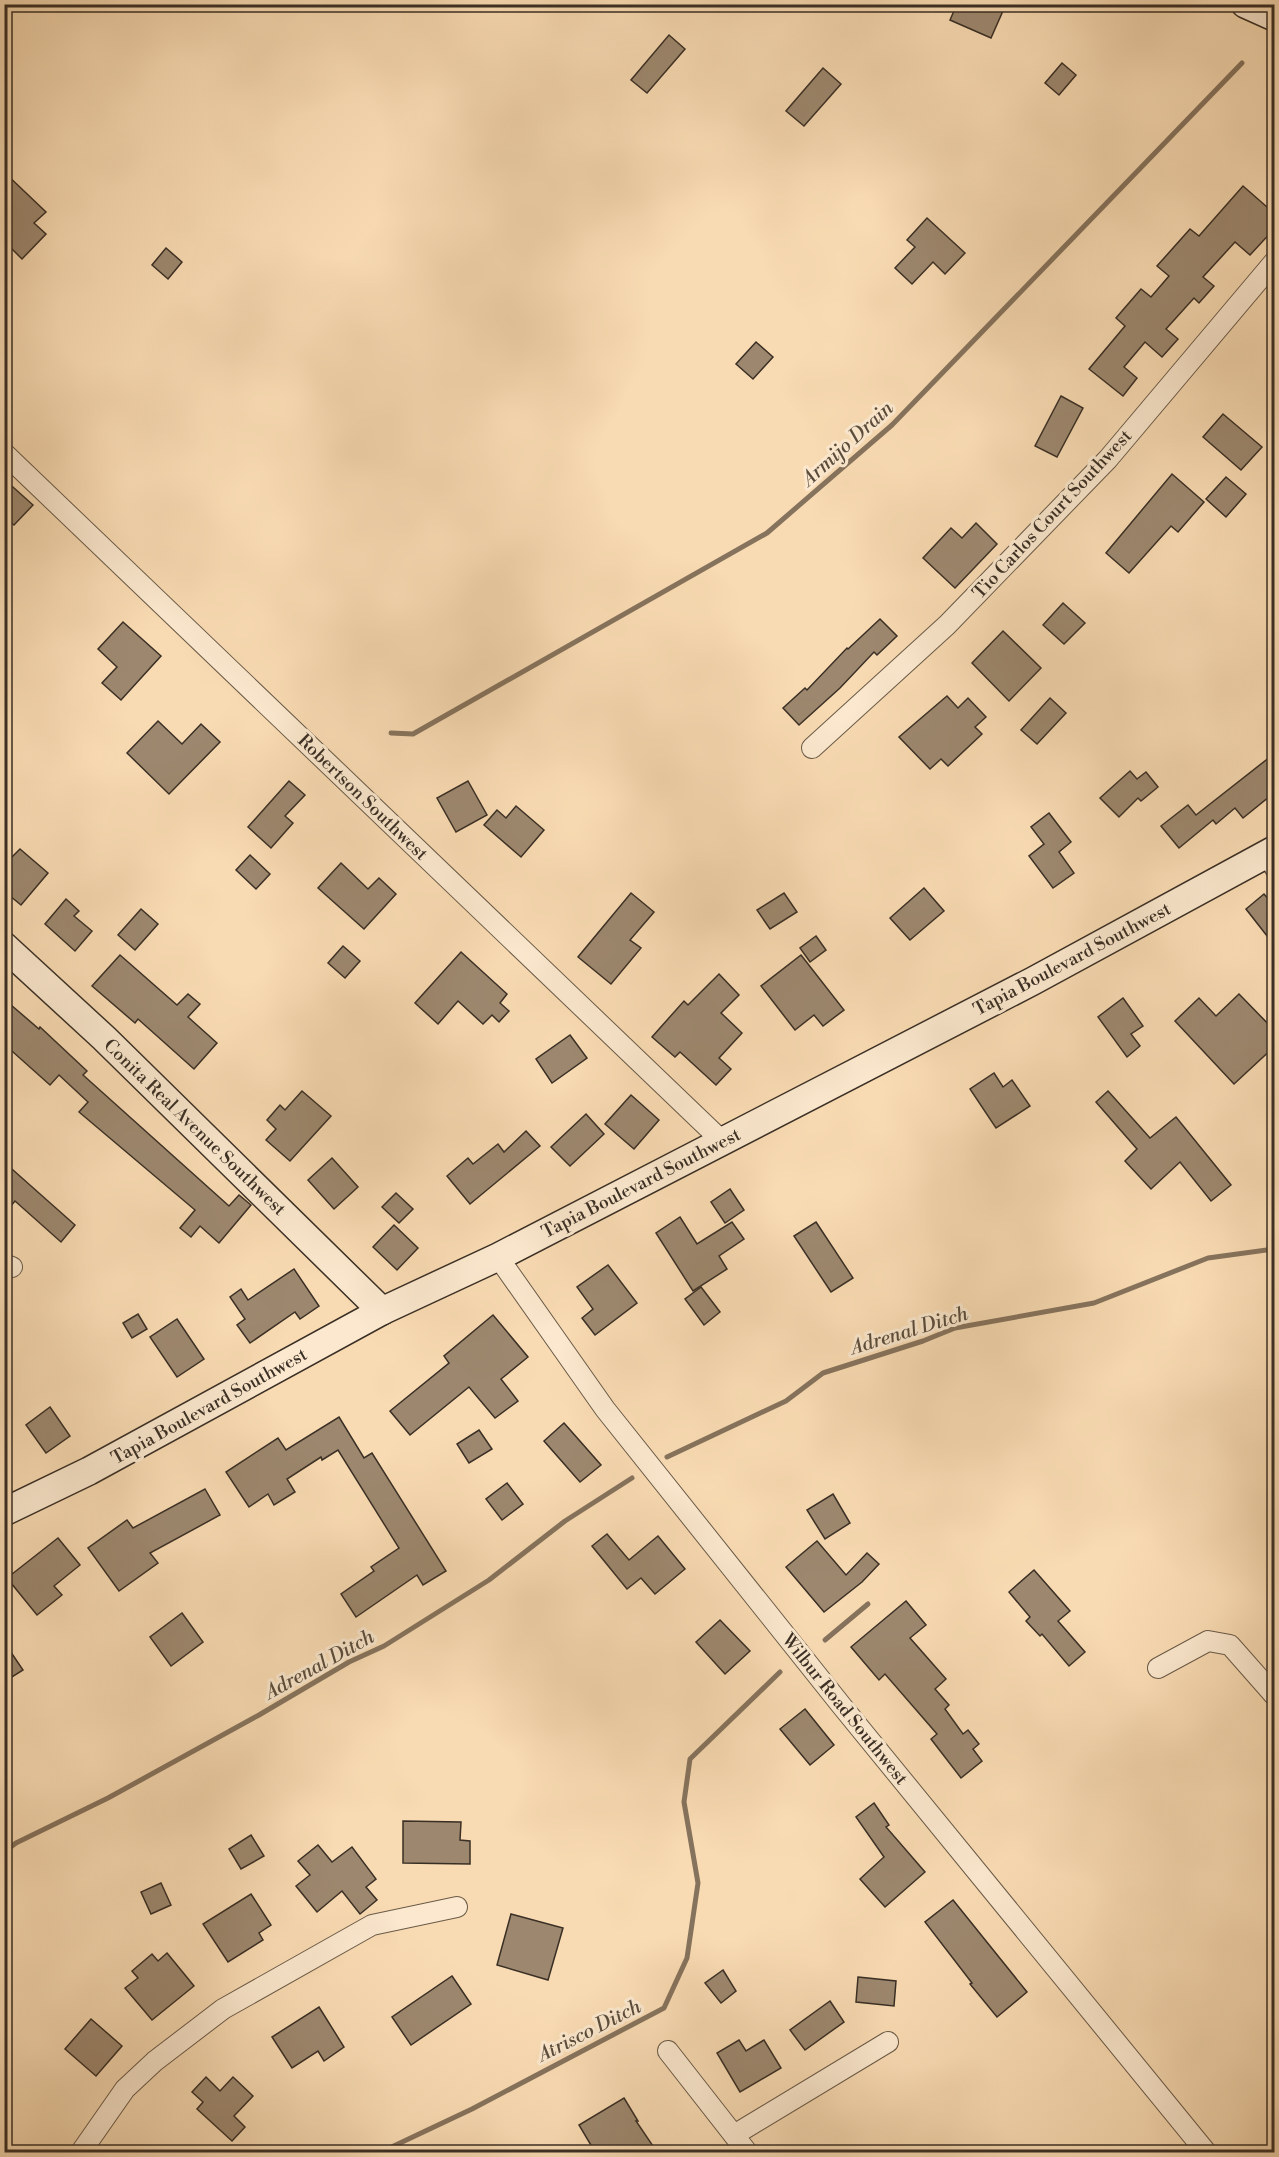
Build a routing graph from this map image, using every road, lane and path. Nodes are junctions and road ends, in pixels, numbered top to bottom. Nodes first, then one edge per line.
1 (1245, 4) edge
2 (1275, 17) edge
3 (1275, 262) edge
4 (4, 453) edge
5 (812, 748) dead end
6 (1270, 861) edge
7 (4, 946) edge
8 (722, 1141) junction
9 (498, 1257) junction
10 (382, 1311) junction
11 (4, 1512) edge
12 (1158, 1668) dead end
13 (1275, 1695) edge
14 (457, 1907) dead end
15 (888, 2042) dead end
16 (668, 2051) dead end
17 (734, 2135) junction
18 (81, 2152) edge
19 (747, 2152) edge
20 (1206, 2152) edge

1 - 2 street
3 - 5 street, Tio Carlos Court Southwest
4 - 8 street, Robertson Southwest
6 - 8 street, Tapia Boulevard Southwest
7 - 10 street, Conita Real Avenue Southwest
8 - 9 street, Tapia Boulevard Southwest
9 - 10 street, Tapia Boulevard Southwest
9 - 20 street, Wilbur Road Southwest
10 - 11 street, Tapia Boulevard Southwest
12 - 13 street
14 - 18 street
15 - 17 street
16 - 17 street
17 - 19 street

